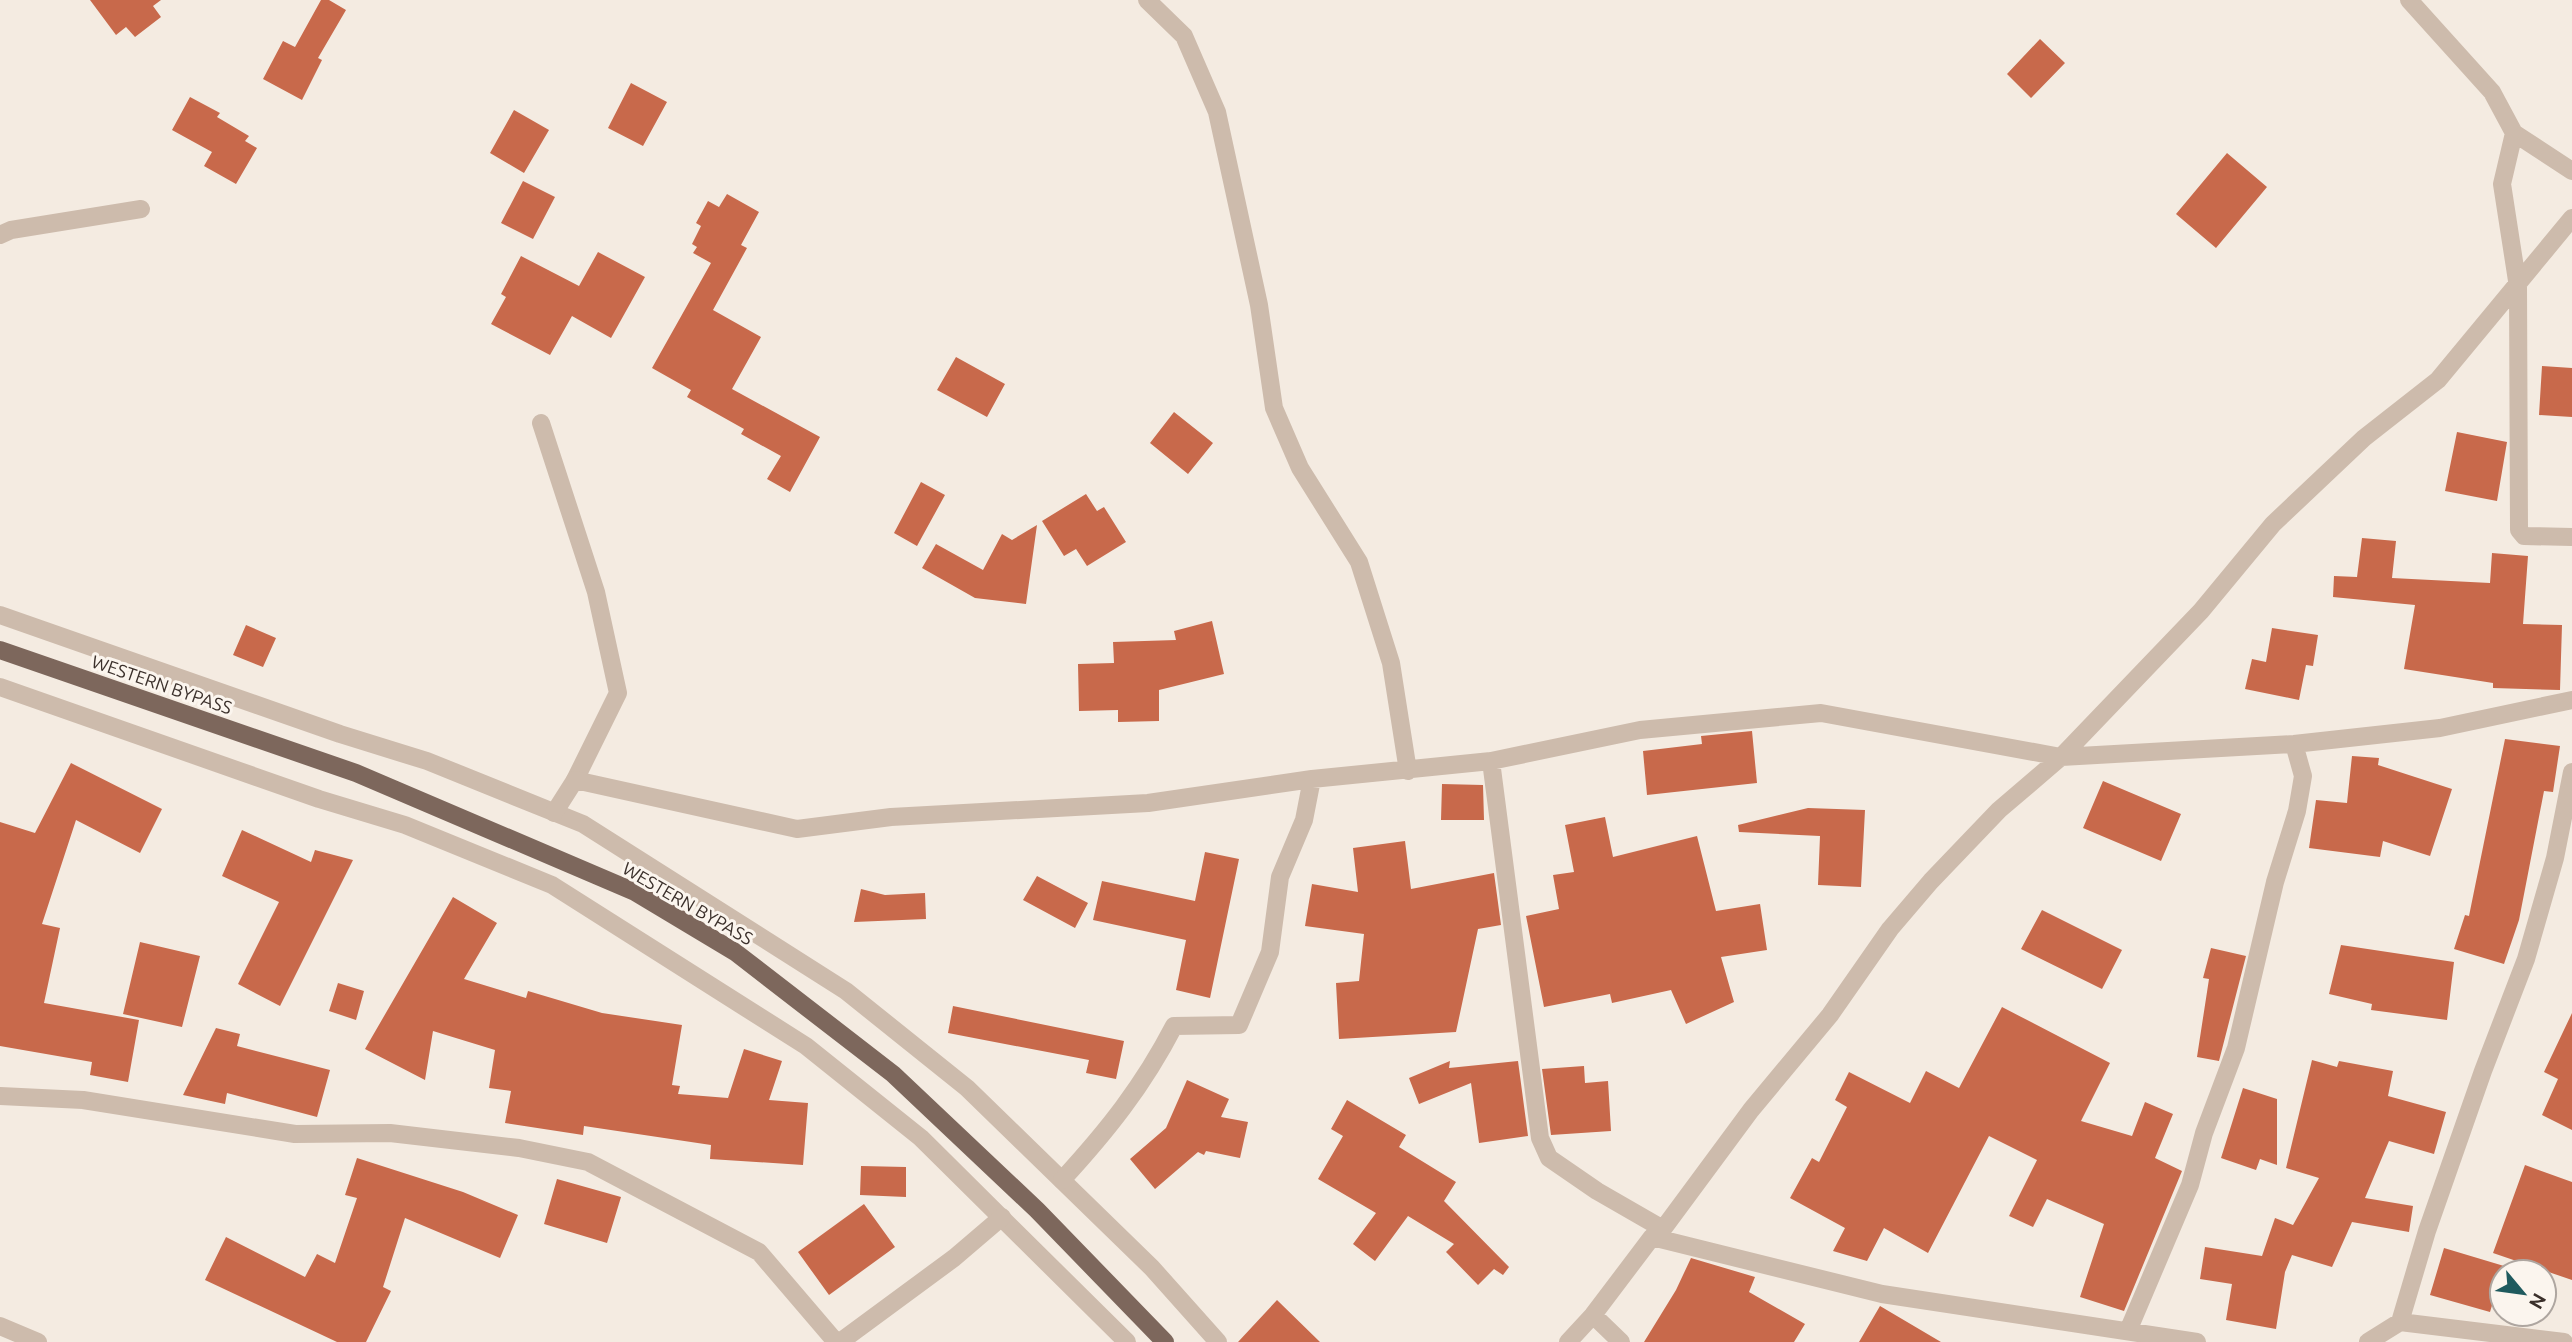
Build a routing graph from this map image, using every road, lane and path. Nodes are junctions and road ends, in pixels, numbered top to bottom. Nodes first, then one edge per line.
1 (1147, 0) edge
2 (2409, 0) edge
3 (2514, 132) junction
4 (2572, 171) edge
5 (141, 209) dead end
6 (2572, 218) edge
7 (0, 235) edge
8 (2518, 287) junction
9 (541, 423) dead end
10 (2572, 537) edge
11 (0, 615) edge
12 (0, 650) edge
13 (0, 687) edge
14 (2572, 700) edge
15 (2294, 744) junction
16 (2061, 757) junction
17 (1491, 761) junction
18 (1408, 771) junction
19 (2572, 772) edge
20 (575, 779) junction
21 (1312, 779) junction
22 (554, 813) junction
23 (0, 1096) edge
24 (1062, 1180) junction
25 (1002, 1217) junction
26 (1658, 1233) junction
27 (1594, 1315) junction
28 (2400, 1322) junction
29 (0, 1326) edge
30 (2127, 1331) junction
31 (38, 1342) edge
32 (838, 1342) edge
33 (1127, 1342) edge
34 (1165, 1342) edge
35 (1218, 1342) edge
36 (1568, 1342) edge
37 (1621, 1342) edge
38 (2197, 1342) edge
39 (2368, 1342) edge
40 (2564, 1342) edge

1 - 18 street
2 - 3 street
3 - 4 street
3 - 8 street
5 - 7 street
6 - 8 street
8 - 10 street
8 - 16 street
9 - 20 street
11 - 22 street
12 - 34 main road, WESTERN BYPASS
13 - 25 street
14 - 15 street
15 - 16 street
15 - 30 street
16 - 17 street
16 - 26 street
17 - 18 street
17 - 26 street
18 - 21 street
19 - 28 street
20 - 21 street
20 - 22 street
21 - 24 street
22 - 24 street
23 - 32 street
24 - 35 street
25 - 32 street
25 - 33 street
26 - 27 street
26 - 30 street
27 - 36 street
27 - 37 street
28 - 39 street
28 - 40 street
29 - 31 street
30 - 38 street

